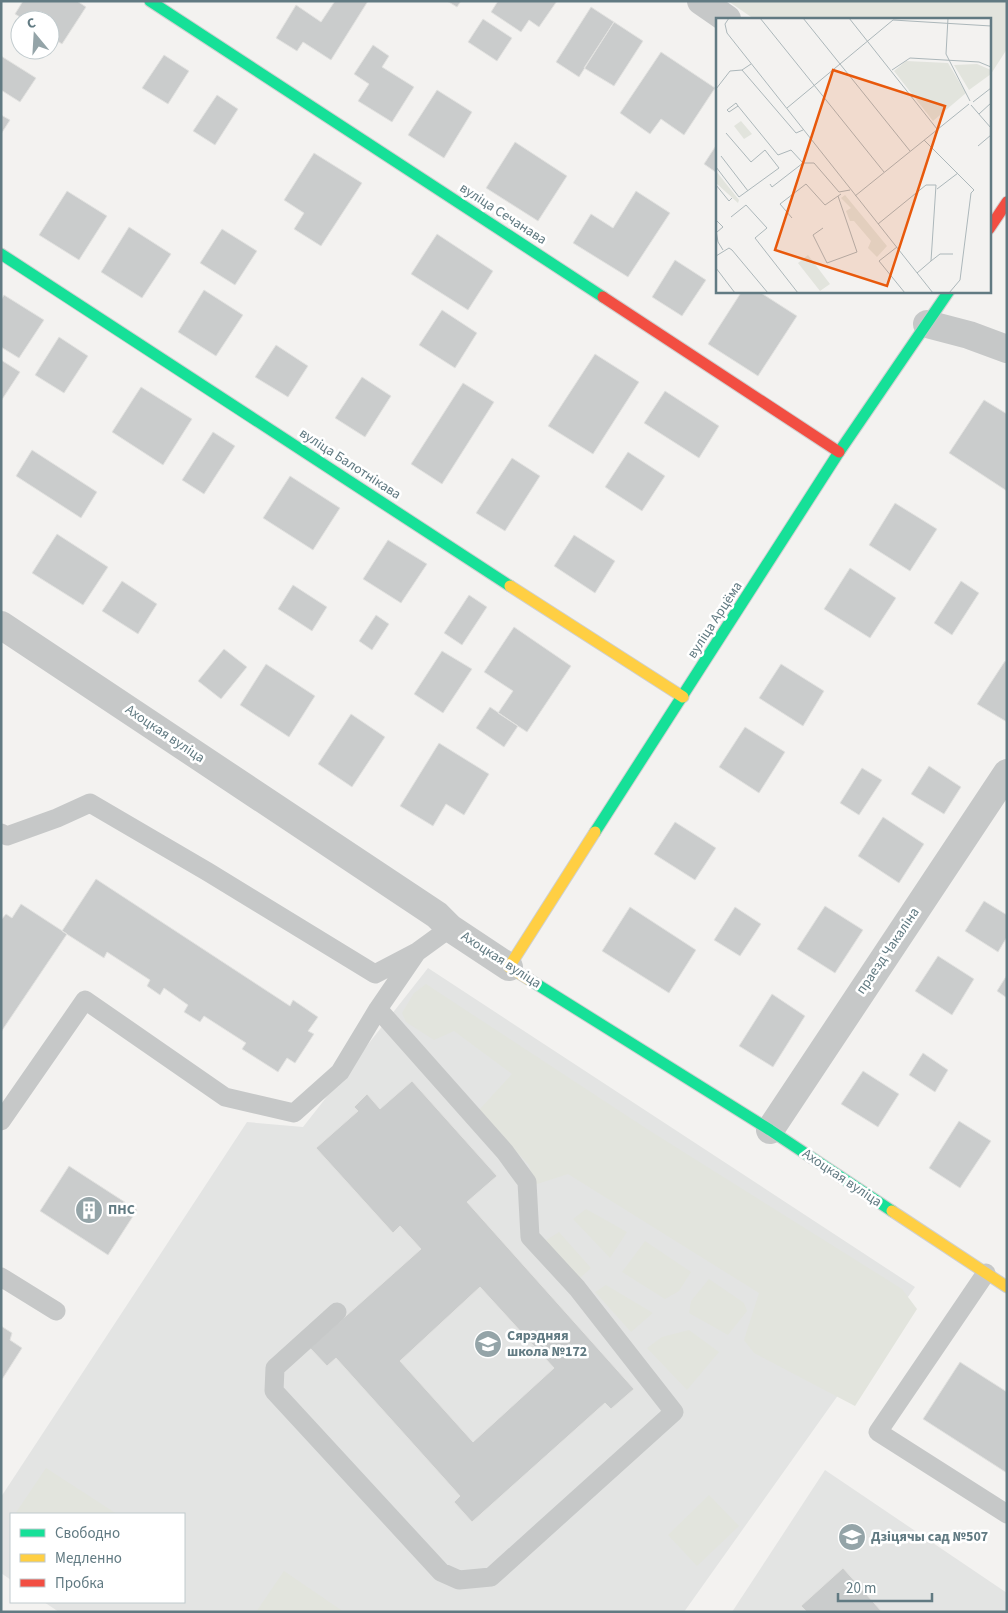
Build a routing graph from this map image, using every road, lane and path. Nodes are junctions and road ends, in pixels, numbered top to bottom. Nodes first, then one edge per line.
1 (150, 1) edge
2 (701, 1) edge
3 (725, 18) edge
4 (1000, 201) edge
5 (990, 226) edge
6 (1, 254) edge
7 (947, 292) edge
8 (927, 324) junction
9 (1007, 349) edge
10 (839, 452) junction
11 (1, 625) edge
12 (684, 696) junction
13 (1007, 773) edge
14 (3, 837) edge
15 (450, 928) junction
16 (417, 952) junction
17 (509, 966) junction
18 (378, 1009) junction
19 (1, 1121) edge
20 (770, 1130) junction
21 (986, 1273) junction
22 (1, 1277) edge
23 (1007, 1287) edge
24 (56, 1310) dead end
25 (337, 1312) dead end
26 (1007, 1514) edge

1 - 10 street, вуліца Сечанава
2 - 3 street
4 - 5 street
6 - 12 street, вуліца Балотнікава
7 - 8 street, вуліца Арцёма
8 - 9 street
8 - 10 street, вуліца Арцёма
10 - 12 street, вуліца Арцёма
11 - 15 street, Ахоцкая вуліца
12 - 17 street, вуліца Арцёма
13 - 20 street, праезд Чакаліна
14 - 16 lane
15 - 16 lane
15 - 17 street, Ахоцкая вуліца
16 - 18 lane
17 - 20 street, Ахоцкая вуліца
18 - 19 lane
18 - 25 lane
20 - 21 street, Ахоцкая вуліца
21 - 23 street, Ахоцкая вуліца
21 - 26 lane
22 - 24 lane

